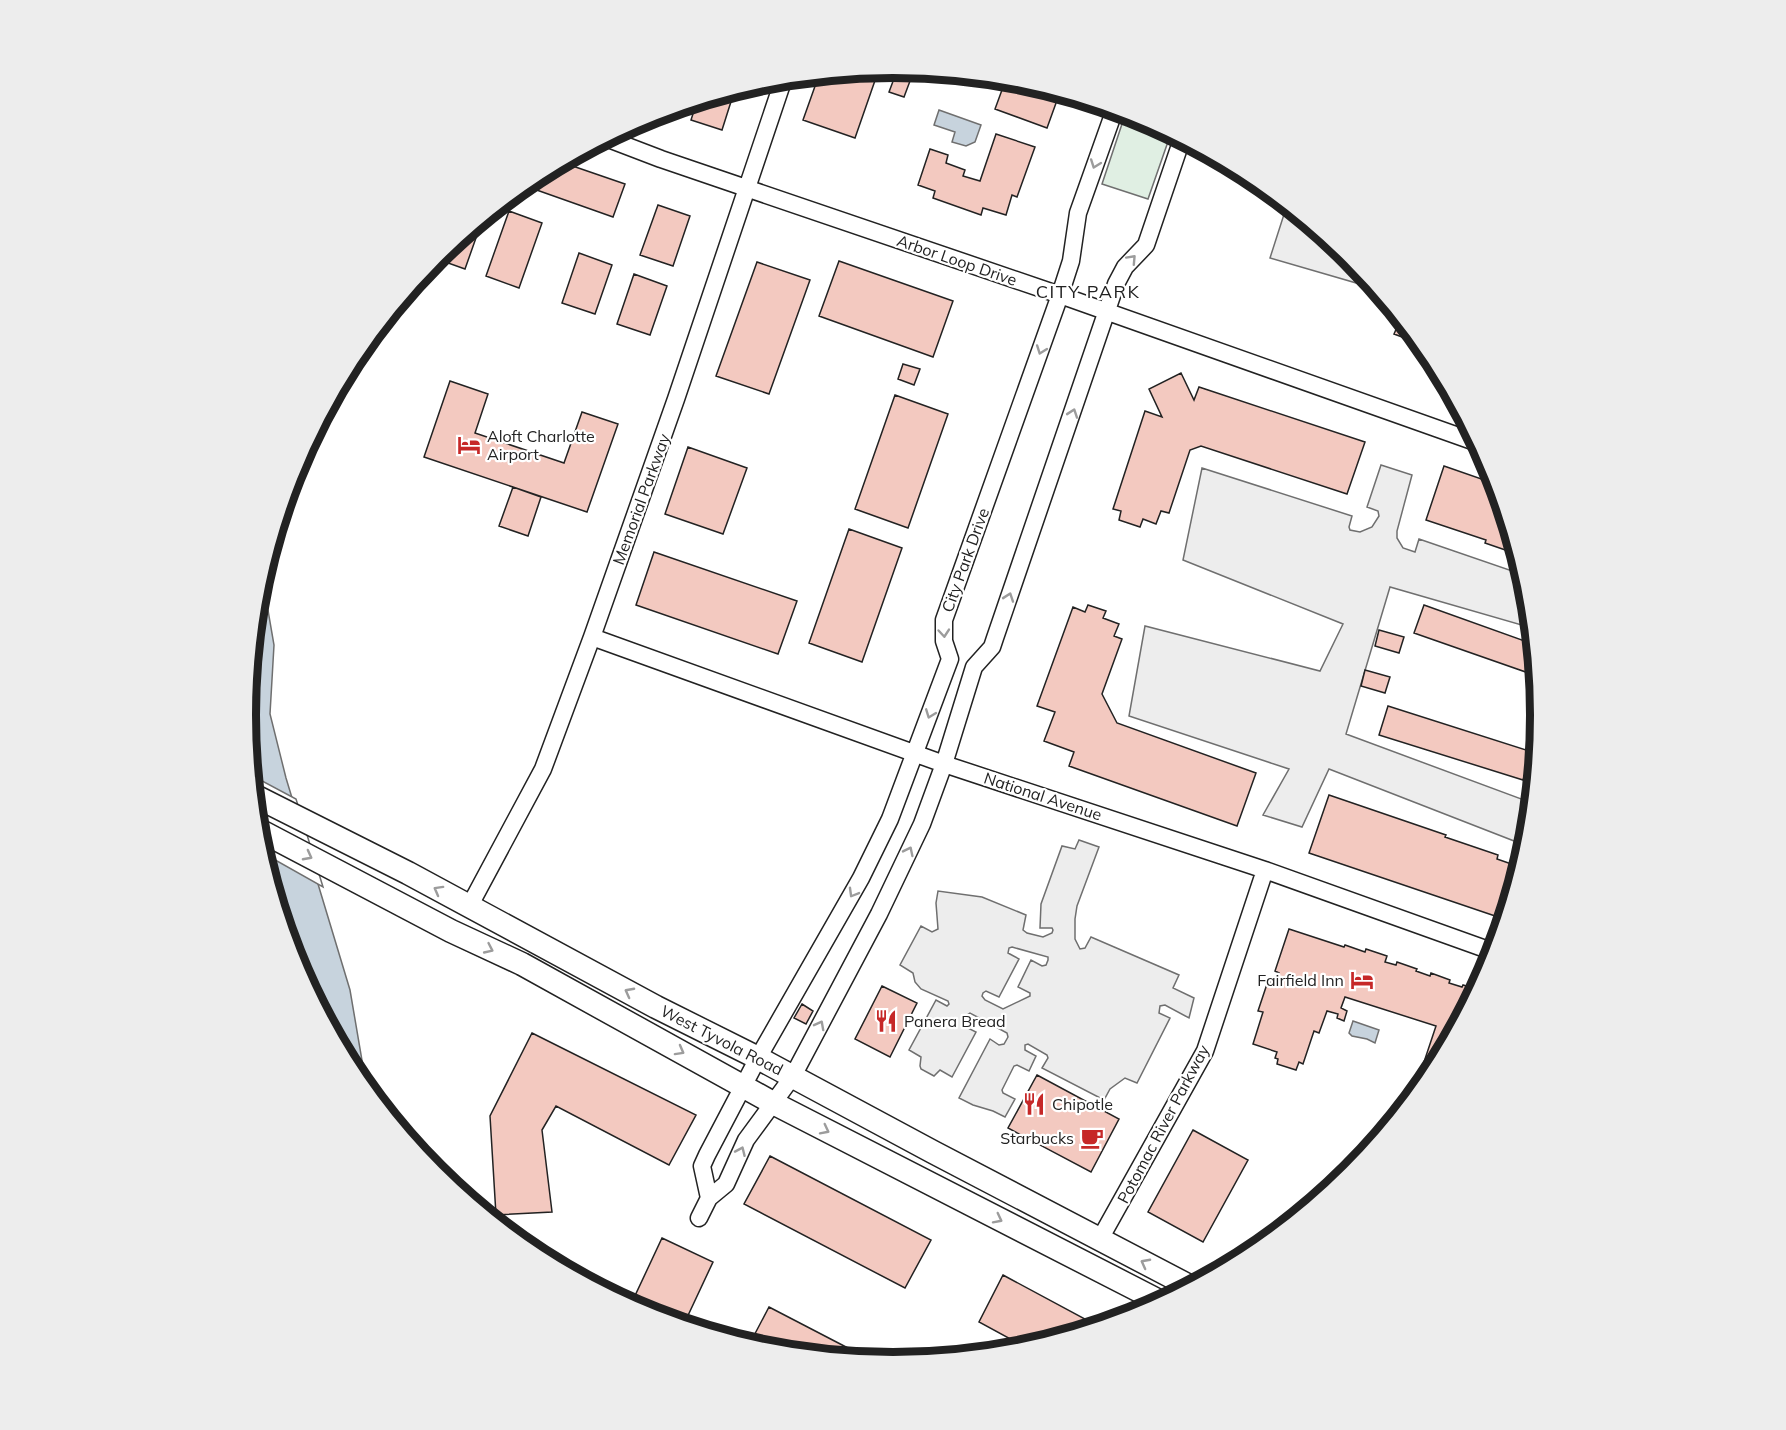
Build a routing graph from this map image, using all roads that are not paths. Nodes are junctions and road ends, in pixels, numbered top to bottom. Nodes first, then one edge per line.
1 (781, 88) edge
2 (1112, 117) edge
3 (616, 142) edge
4 (1180, 146) edge
5 (746, 187) junction
6 (1060, 295) junction
7 (1107, 312) junction
8 (1467, 439) edge
9 (592, 637) junction
10 (915, 753) junction
11 (944, 764) junction
12 (261, 799) edge
13 (267, 834) edge
14 (1265, 870) junction
15 (469, 907) junction
16 (1486, 949) edge
17 (758, 1058) junction
18 (793, 1076) junction
19 (744, 1086) junction
20 (773, 1103) junction
21 (709, 1198) junction
22 (699, 1218) dead end
23 (1100, 1239) junction
24 (1182, 1282) edge
25 (1152, 1297) edge

1 - 5 street, Memorial Parkway
2 -> 6 street, City Park Drive
3 - 5 street, Arbor Loop Drive
7 -> 4 street
5 - 6 street, Arbor Loop Drive
5 - 9 street, Memorial Parkway
6 - 7 street, Arbor Loop Drive
6 -> 10 street, City Park Drive
7 - 8 street, Arbor Loop Drive
11 -> 7 street
9 - 10 street, National Avenue
9 - 15 street, Memorial Parkway
10 - 11 street, National Avenue
10 -> 17 street, City Park Drive
11 - 14 street, National Avenue
18 -> 11 street
15 -> 12 main road, West Tyvola Road
13 -> 19 main road, West Tyvola Road
14 - 16 street, National Avenue
14 - 23 street, Potomac River Parkway
17 -> 15 main road, West Tyvola Road
17 - 18 main road, West Tyvola Road
17 - 19 street, City Park Drive
18 - 20 street
18 - 23 main road, West Tyvola Road
19 - 20 main road, West Tyvola Road
19 - 21 street, City Park Drive
21 -> 20 street
20 -> 25 main road, West Tyvola Road
21 - 22 street
24 -> 23 main road, West Tyvola Road

